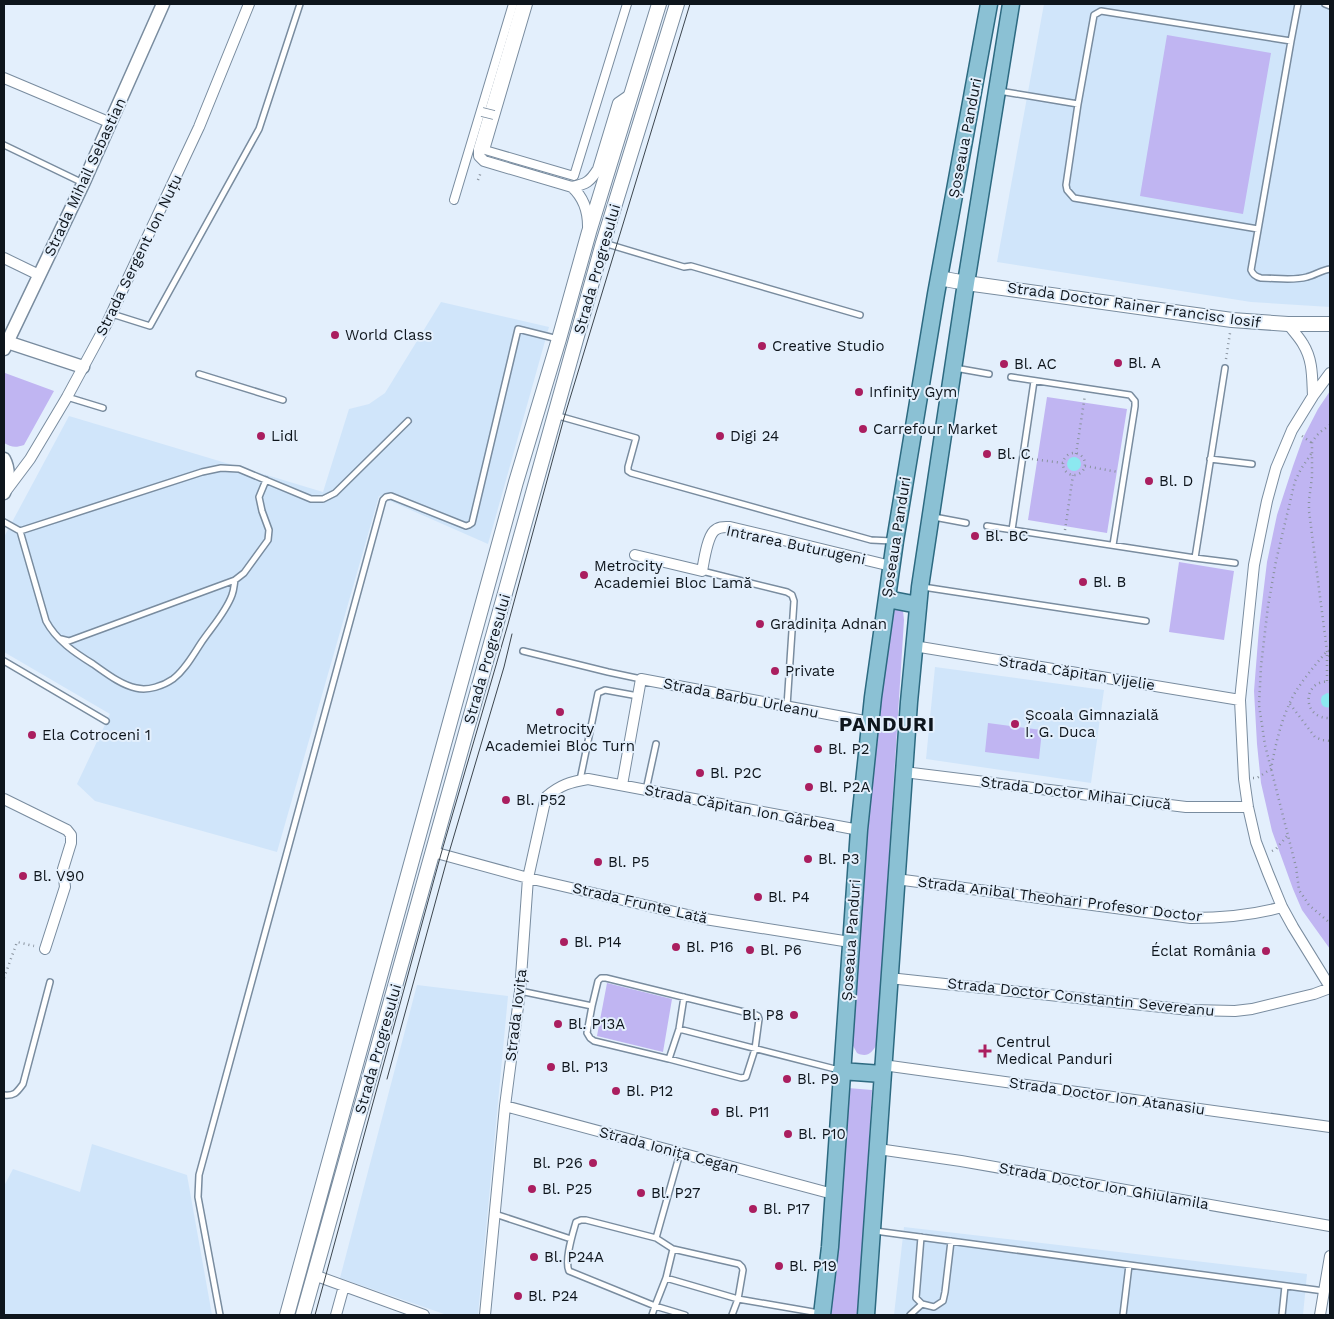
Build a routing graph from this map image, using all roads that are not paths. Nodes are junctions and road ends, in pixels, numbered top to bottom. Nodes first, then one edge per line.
1 (162, 4) edge
2 (249, 4) edge
3 (300, 4) edge
4 (513, 4) edge
5 (522, 4) edge
6 (528, 4) edge
7 (626, 4) edge
8 (660, 4) edge
9 (677, 4) edge
10 (990, 4) edge
11 (1011, 4) edge
12 (1298, 4) edge
13 (1324, 4) edge
14 (1330, 6) edge
15 (1291, 41) junction
16 (4, 78) edge
17 (996, 90) junction
18 (631, 94) junction
19 (1078, 104) junction
20 (481, 111) junction
21 (495, 115) junction
22 (111, 122) junction
23 (4, 145) edge
24 (83, 184) junction
25 (572, 187) junction
26 (454, 200) dead end
27 (1258, 228) junction
28 (588, 232) junction
29 (603, 243) junction
30 (4, 258) edge
31 (1330, 269) edge
32 (39, 275) junction
33 (938, 278) junction
34 (966, 282) junction
35 (112, 314) junction
36 (860, 315) dead end
37 (1288, 324) junction
38 (1330, 324) edge
39 (558, 339) junction
40 (575, 344) junction
41 (5, 345) edge
42 (83, 367) junction
43 (954, 368) junction
44 (1225, 368) road end
45 (1330, 373) edge
46 (199, 374) dead end
47 (989, 374) dead end
48 (1011, 377) dead end
49 (1034, 381) junction
50 (1313, 396) junction
51 (67, 397) junction
52 (283, 400) dead end
53 (103, 408) dead end
54 (555, 415) junction
55 (408, 421) dead end
56 (4, 459) edge
57 (1210, 459) junction
58 (1252, 464) dead end
59 (266, 480) junction
60 (4, 493) edge
61 (931, 517) junction
62 (4, 522) edge
63 (966, 523) dead end
64 (987, 526) dead end
65 (1012, 530) junction
66 (20, 531) junction
67 (895, 541) junction
68 (1113, 545) junction
69 (635, 555) dead end
70 (1195, 558) junction
71 (1235, 563) dead end
72 (891, 566) junction
73 (702, 571) junction
74 (235, 580) junction
75 (920, 587) junction
76 (886, 599) junction
77 (918, 605) junction
78 (1146, 621) dead end
79 (58, 638) junction
80 (914, 646) junction
81 (523, 651) dead end
82 (4, 660) edge
83 (641, 679) junction
84 (638, 696) junction
85 (1240, 700) junction
86 (786, 706) junction
87 (106, 721) dead end
88 (870, 722) junction
89 (656, 744) dead end
90 (904, 772) junction
91 (580, 780) junction
92 (622, 785) junction
93 (646, 790) junction
94 (4, 800) edge
95 (1248, 807) junction
96 (859, 830) junction
97 (416, 847) junction
98 (433, 852) junction
99 (528, 878) junction
100 (896, 879) junction
101 (1282, 907) junction
102 (850, 942) junction
103 (45, 949) road end
104 (889, 978) junction
105 (50, 982) dead end
106 (1330, 987) edge
107 (520, 991) junction
108 (684, 997) junction
109 (592, 1006) junction
110 (679, 1029) junction
111 (754, 1049) junction
112 (669, 1059) junction
113 (883, 1070) junction
114 (842, 1071) junction
115 (4, 1095) edge
116 (505, 1106) junction
117 (1330, 1128) edge
118 (878, 1149) junction
119 (680, 1153) junction
120 (833, 1194) junction
121 (495, 1214) junction
122 (1330, 1226) edge
123 (872, 1231) junction
124 (921, 1237) junction
125 (656, 1238) junction
126 (571, 1239) junction
127 (951, 1241) junction
128 (673, 1249) junction
129 (1330, 1256) edge
130 (1129, 1265) junction
131 (299, 1271) junction
132 (314, 1275) junction
133 (666, 1278) junction
134 (344, 1286) junction
135 (1285, 1286) junction
136 (1324, 1290) junction
137 (738, 1299) junction
138 (922, 1304) junction
139 (655, 1306) junction
140 (220, 1315) edge
141 (287, 1315) edge
142 (303, 1315) edge
143 (336, 1315) edge
144 (424, 1315) edge
145 (485, 1315) edge
146 (652, 1315) edge
147 (685, 1315) edge
148 (732, 1315) edge
149 (822, 1315) edge
150 (866, 1315) edge
151 (910, 1315) edge
152 (1123, 1315) edge
153 (1282, 1315) edge
154 (1320, 1315) edge

1 - 22 street, Strada Mihail Sebastian
2 - 35 street, Strada Sergent Ion Nuțu
3 - 35 lane
4 - 20 street
5 - 25 street
6 - 21 street
7 - 21 street
8 - 18 main road, Strada Progresului
9 - 29 main road, Strada Progresului
10 - 33 main road, Șoseaua Panduri
11 - 17 main road, Șoseaua Panduri
12 - 15 lane
13 - 14 lane
15 - 19 lane
15 - 27 lane
16 - 22 street
17 - 19 lane
17 - 34 main road, Șoseaua Panduri
18 - 25 street
18 - 28 main road, Strada Progresului
19 - 27 lane
20 - 21 street, bridge
20 - 26 street
22 - 24 street, Strada Mihail Sebastian
23 - 24 lane
24 - 32 street, Strada Mihail Sebastian
25 - 28 street
27 - 31 lane
28 - 39 main road, Strada Progresului
29 - 36 lane
29 - 40 main road, Strada Progresului
30 - 32 street
32 - 41 street, Strada Mihail Sebastian
33 - 34 main road, Strada Doctor Rainer Francisc Iosif
33 - 67 main road, Șoseaua Panduri
34 - 37 main road, Strada Doctor Rainer Francisc Iosif
34 - 43 main road, Șoseaua Panduri
35 - 42 street, Strada Sergent Ion Nuțu
37 - 38 main road, Strada Doctor Rainer Francisc Iosif
37 - 50 street
39 - 40 main road
39 - 97 main road, Strada Progresului
39 - 140 lane
40 - 54 main road, Strada Progresului
41 - 42 street
42 - 51 street, Strada Sergent Ion Nuțu
43 - 47 lane
43 - 61 main road, Șoseaua Panduri
44 - 57 lane
45 - 50 street
46 - 52 lane
48 - 49 lane
49 - 65 lane
49 - 68 lane
50 - 85 street
51 - 53 lane
51 - 60 street, Strada Sergent Ion Nuțu
54 - 67 lane
54 - 98 main road, Strada Progresului
55 - 59 lane
56 - 60 street
57 - 58 lane
57 - 70 lane
59 - 66 lane
59 - 74 lane
61 - 63 lane
61 - 75 main road, Șoseaua Panduri
62 - 66 lane
64 - 65 lane
65 - 68 lane
66 - 79 lane
67 - 72 main road, Șoseaua Panduri
68 - 70 lane
69 - 73 street
70 - 71 lane
72 - 73 street, Intrarea Buturugeni
72 - 76 main road, Șoseaua Panduri
73 - 86 lane
74 - 79 lane
74 - 79 lane
75 - 77 main road, Șoseaua Panduri
75 - 78 lane
76 - 77 main road
76 - 88 main road, Șoseaua Panduri
77 - 80 main road, Șoseaua Panduri
80 - 85 street, Strada Căpitan Vijelie
80 - 90 main road, Șoseaua Panduri
81 - 83 lane
82 - 87 lane
83 - 84 street
83 - 86 street, Strada Barbu Urleanu
84 - 91 lane
84 - 92 street
85 - 95 street
86 - 88 street, Strada Barbu Urleanu
88 - 96 main road, Șoseaua Panduri
89 - 93 lane
90 - 95 street, Strada Doctor Mihai Ciucă
90 - 100 main road, Șoseaua Panduri
91 - 92 street, Strada Iovița
91 - 99 street, Strada Iovița
92 - 93 street, Strada Căpitan Ion Gârbea
93 - 96 street, Strada Căpitan Ion Gârbea
94 - 103 street
95 - 101 street
96 - 102 main road, Șoseaua Panduri
97 - 98 main road
97 - 131 main road, Strada Progresului
98 - 99 street, Strada Frunte Lată
98 - 132 main road, Strada Progresului
99 - 102 street, Strada Frunte Lată
99 - 107 street, Strada Iovița
100 - 101 street, Strada Anibal Theohari Profesor Doctor
100 - 104 main road, Șoseaua Panduri
101 - 106 street
102 - 114 main road, Șoseaua Panduri
104 - 106 street, Strada Doctor Constantin Severeanu
104 - 113 main road, Șoseaua Panduri
105 - 115 lane
107 - 109 lane
107 - 116 street, Strada Iovița
108 - 109 lane
108 - 110 lane
108 - 111 lane
109 - 112 lane
110 - 111 lane
110 - 112 lane
111 - 112 lane
111 - 114 lane
113 - 114 main road
113 - 117 street, Strada Doctor Ion Atanasiu
113 - 118 main road, Șoseaua Panduri
114 - 120 main road, Șoseaua Panduri
116 - 119 street, Strada Ionița Cegan
116 - 121 street, Strada Iovița
118 - 122 street, Strada Doctor Ion Ghiulamila
118 - 123 main road, Șoseaua Panduri
119 - 120 street, Strada Ionița Cegan
119 - 125 lane
120 - 149 main road, Șoseaua Panduri
121 - 126 lane
121 - 145 street, Strada Iovița
123 - 124 lane
123 - 150 main road, Șoseaua Panduri
124 - 127 lane
124 - 138 lane
125 - 126 lane
125 - 128 lane
126 - 139 lane
127 - 130 lane
127 - 138 lane
128 - 133 lane
128 - 137 lane
129 - 136 street
130 - 135 lane
130 - 152 lane
131 - 132 main road
131 - 141 main road, Strada Progresului
132 - 134 street
132 - 142 main road, Strada Progresului
133 - 137 lane
133 - 139 lane
134 - 143 street
134 - 144 street
135 - 136 lane
135 - 153 lane
136 - 154 street
137 - 148 lane
137 - 149 lane
138 - 151 lane
139 - 146 lane
139 - 147 lane

